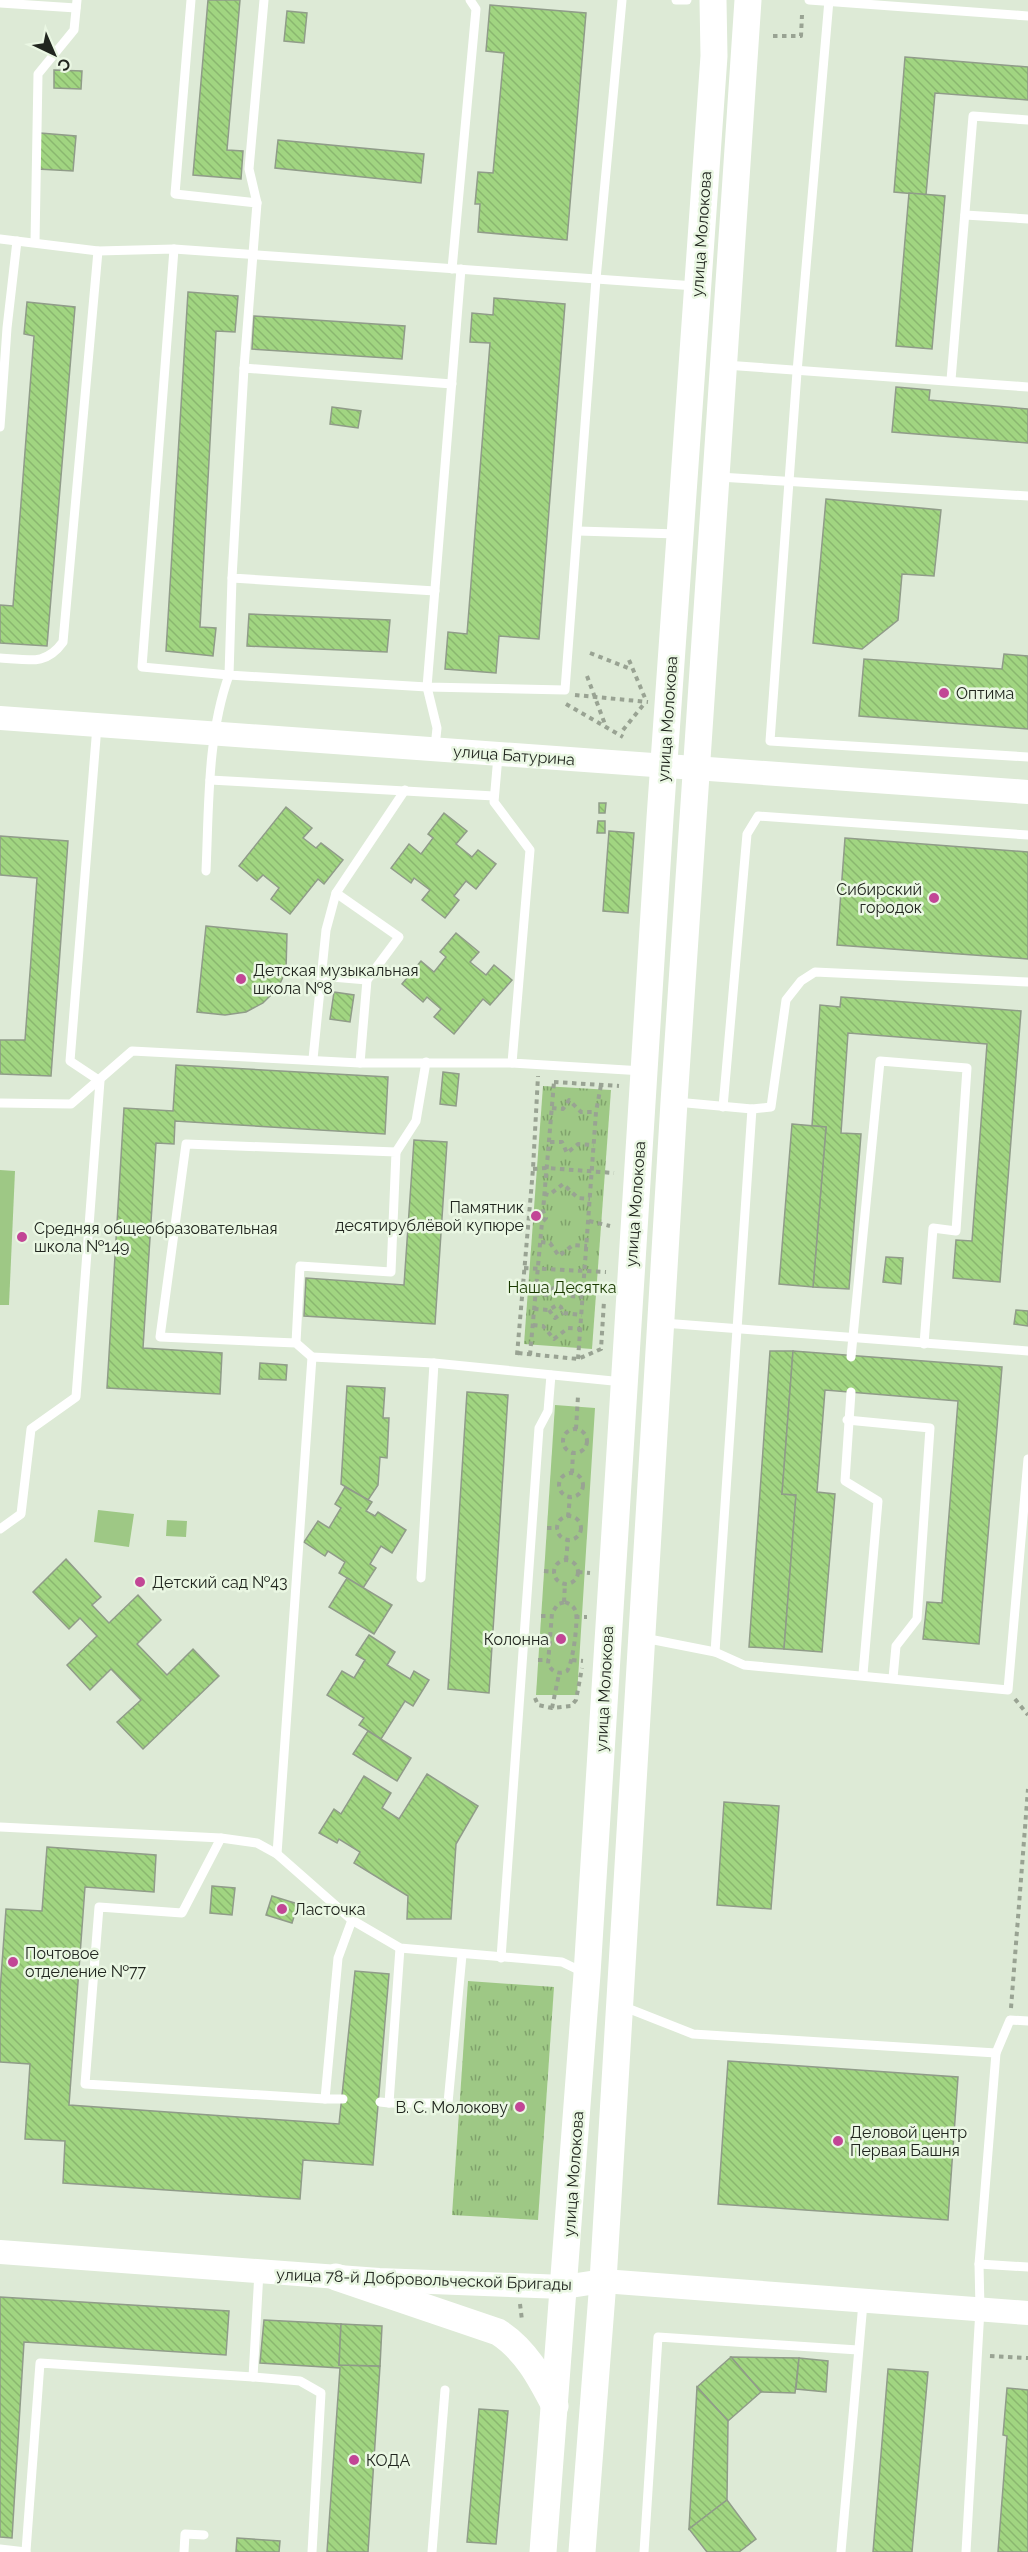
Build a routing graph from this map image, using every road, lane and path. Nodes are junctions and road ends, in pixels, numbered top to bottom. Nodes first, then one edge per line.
1 (191, 0) edge
2 (264, 0) edge
3 (471, 0) edge
4 (622, 0) edge
5 (676, 0) edge
6 (687, 0) edge
7 (713, 0) edge
8 (748, 0) edge
9 (809, 0) edge
10 (977, 0) edge
11 (829, 1) edge
12 (0, 3) edge
13 (77, 4) edge
14 (976, 11) junction
15 (802, 15) dead end
16 (1028, 16) edge
17 (772, 36) dead end
18 (714, 56) junction
19 (744, 68) junction
20 (1028, 120) edge
21 (257, 203) junction
22 (965, 215) junction
23 (1028, 219) edge
24 (0, 239) edge
25 (17, 241) junction
26 (35, 242) junction
27 (174, 249) junction
28 (98, 250) junction
29 (253, 254) junction
30 (457, 269) junction
31 (596, 279) junction
32 (697, 286) junction
33 (3, 328) edge
34 (722, 364) junction
35 (244, 368) junction
36 (797, 372) junction
37 (951, 380) junction
38 (452, 384) junction
39 (1028, 384) edge
40 (0, 427) edge
41 (715, 477) junction
42 (789, 482) junction
43 (1028, 496) edge
44 (578, 531) junction
45 (680, 534) junction
46 (232, 578) junction
47 (435, 591) junction
48 (590, 653) dead end
49 (0, 658) edge
50 (629, 660) dead end
51 (628, 668) dead end
52 (229, 675) junction
53 (587, 676) dead end
54 (427, 687) junction
55 (544, 691) junction
56 (595, 697) junction
57 (646, 702) junction
58 (656, 702) dead end
59 (0, 718) edge
60 (97, 725) junction
61 (606, 728) junction
62 (623, 730) dead end
63 (216, 733) junction
64 (623, 737) dead end
65 (435, 749) junction
66 (498, 753) junction
67 (1028, 758) edge
68 (664, 766) junction
69 (697, 769) junction
70 (210, 780) junction
71 (405, 790) junction
72 (1028, 792) edge
73 (494, 796) junction
74 (1028, 835) edge
75 (206, 871) dead end
76 (336, 893) junction
77 (320, 976) junction
78 (367, 980) junction
79 (1028, 982) edge
80 (313, 1059) junction
81 (426, 1062) junction
82 (360, 1063) junction
83 (512, 1063) junction
84 (534, 1064) junction
85 (644, 1071) junction
86 (538, 1078) junction
87 (100, 1081) junction
88 (554, 1082) junction
89 (601, 1084) junction
90 (619, 1086) dead end
91 (674, 1102) junction
92 (0, 1103) edge
93 (723, 1107) junction
94 (552, 1108) junction
95 (752, 1109) junction
96 (596, 1112) junction
97 (550, 1142) junction
98 (594, 1145) junction
99 (396, 1152) junction
100 (547, 1168) junction
101 (533, 1169) junction
102 (593, 1170) junction
103 (614, 1173) dead end
104 (544, 1194) junction
105 (590, 1199) junction
106 (589, 1221) junction
107 (610, 1226) dead end
108 (541, 1242) junction
109 (587, 1246) junction
110 (524, 1268) junction
111 (538, 1268) junction
112 (586, 1271) junction
113 (606, 1272) dead end
114 (535, 1294) junction
115 (584, 1297) junction
116 (534, 1309) junction
117 (549, 1310) junction
118 (563, 1313) junction
119 (582, 1315) junction
120 (661, 1322) junction
121 (533, 1325) junction
122 (737, 1328) junction
123 (581, 1329) junction
124 (854, 1338) junction
125 (296, 1343) junction
126 (924, 1344) junction
127 (601, 1349) dead end
128 (1028, 1351) edge
129 (518, 1353) junction
130 (530, 1355) junction
131 (312, 1356) junction
132 (851, 1357) dead end
133 (578, 1359) junction
134 (434, 1363) junction
135 (508, 1371) junction
136 (551, 1375) junction
137 (623, 1382) junction
138 (851, 1392) dead end
139 (578, 1396) dead end
140 (847, 1420) junction
141 (576, 1429) junction
142 (554, 1439) dead end
143 (563, 1439) junction
144 (587, 1441) junction
145 (593, 1441) dead end
146 (573, 1452) junction
147 (1028, 1459) edge
148 (572, 1473) junction
149 (551, 1484) dead end
150 (560, 1485) junction
151 (583, 1486) junction
152 (590, 1486) dead end
153 (570, 1497) junction
154 (568, 1516) junction
155 (548, 1517) dead end
156 (0, 1528) edge
157 (548, 1528) junction
158 (557, 1528) junction
159 (580, 1528) junction
160 (587, 1529) dead end
161 (547, 1538) dead end
162 (568, 1540) junction
163 (545, 1560) dead end
164 (566, 1560) junction
165 (544, 1571) junction
166 (554, 1572) junction
167 (578, 1572) junction
168 (590, 1573) dead end
169 (421, 1578) dead end
170 (544, 1582) dead end
171 (565, 1583) junction
172 (564, 1602) junction
173 (542, 1605) dead end
174 (541, 1616) junction
175 (552, 1616) junction
176 (575, 1617) junction
177 (587, 1617) dead end
178 (540, 1627) dead end
179 (642, 1637) junction
180 (539, 1649) dead end
181 (715, 1652) junction
182 (538, 1660) junction
183 (548, 1660) junction
184 (572, 1660) junction
185 (583, 1661) dead end
186 (537, 1670) dead end
187 (559, 1673) junction
188 (863, 1674) junction
189 (893, 1678) junction
190 (536, 1691) dead end
191 (1028, 1788) edge
192 (0, 1827) edge
193 (221, 1838) junction
194 (277, 1854) junction
195 (352, 1920) junction
196 (400, 1948) junction
197 (462, 1954) junction
198 (501, 1958) junction
199 (587, 1974) junction
200 (620, 2005) junction
201 (1010, 2020) junction
202 (1028, 2021) edge
203 (996, 2053) junction
204 (326, 2099) junction
205 (343, 2099) dead end
206 (0, 2252) edge
207 (979, 2264) junction
208 (1028, 2266) edge
209 (259, 2272) junction
210 (336, 2277) junction
211 (603, 2281) junction
212 (564, 2287) junction
213 (864, 2300) junction
214 (520, 2301) dead end
215 (980, 2309) junction
216 (1028, 2313) edge
217 (525, 2328) dead end
218 (858, 2349) junction
219 (977, 2356) junction
220 (1028, 2358) edge
221 (253, 2376) junction
222 (445, 2390) dead end
223 (555, 2406) junction
224 (204, 2535) dead end
225 (0, 2549) edge
226 (26, 2552) edge
227 (184, 2552) edge
228 (312, 2552) edge
229 (432, 2552) edge
230 (543, 2552) edge
231 (582, 2552) edge
232 (644, 2552) edge
233 (841, 2552) edge
234 (966, 2552) edge

1 - 21 lane
2 - 21 lane
3 - 30 lane
4 - 31 lane
5 - 6 lane
7 - 18 main road, улица Молокова
8 - 19 main road, улица Молокова
9 - 11 lane
10 - 14 lane
11 - 14 lane
11 - 36 lane
12 - 13 lane
13 - 26 lane
14 - 16 lane
15 - 17 path
18 - 19 main road
18 - 32 main road, улица Молокова
19 - 34 main road, улица Молокова
20 - 22 lane
21 - 29 lane
22 - 23 lane
22 - 37 lane
24 - 25 lane
25 - 26 lane
25 - 33 lane
26 - 28 lane
27 - 28 lane
27 - 29 lane
27 - 52 lane
28 - 49 lane
29 - 30 lane
29 - 35 lane
30 - 31 lane
30 - 38 lane
31 - 32 lane
31 - 44 lane
32 - 45 main road, улица Молокова
33 - 40 lane
34 - 36 lane
34 - 41 main road, улица Молокова
35 - 38 lane
35 - 46 lane
36 - 37 lane
36 - 42 lane
37 - 39 lane
38 - 47 lane
41 - 42 lane
41 - 69 main road, улица Молокова
42 - 43 lane
42 - 67 lane
44 - 45 lane
44 - 55 lane
45 - 68 main road, улица Молокова
46 - 47 lane
46 - 52 lane
47 - 54 lane
48 - 51 path
50 - 57 path
52 - 54 lane
52 - 63 lane
53 - 56 path
54 - 55 lane
54 - 65 lane
55 - 56 path
55 - 61 path
56 - 57 path
56 - 61 path
57 - 58 path
57 - 62 path
59 - 60 street, улица Батурина
60 - 63 street, улица Батурина
60 - 87 lane
61 - 64 path
63 - 65 street, улица Батурина
63 - 70 lane
65 - 66 street, улица Батурина
66 - 68 street, улица Батурина
66 - 73 lane
68 - 69 street, улица Батурина
68 - 85 main road, улица Молокова
69 - 72 street, улица Батурина
69 - 91 main road, улица Молокова
70 - 71 lane
70 - 75 lane
71 - 73 lane
71 - 76 lane
73 - 83 lane
74 - 93 lane
76 - 77 lane
76 - 78 lane
77 - 78 lane
77 - 80 lane
78 - 82 lane
79 - 95 lane
80 - 82 lane
80 - 87 lane
81 - 82 lane
81 - 83 lane
81 - 99 lane
83 - 84 lane
84 - 85 lane
84 - 86 path
85 - 137 main road, улица Молокова
86 - 88 path
86 - 101 path
87 - 92 lane
87 - 156 lane
88 - 89 path
88 - 94 path
89 - 90 path
89 - 96 path
91 - 93 lane
91 - 120 main road, улица Молокова
93 - 95 lane
94 - 96 path
94 - 97 path
95 - 122 lane
96 - 98 path
97 - 98 path
97 - 100 path
98 - 102 path
99 - 125 lane
99 - 125 lane
100 - 101 path
100 - 102 path
100 - 104 path
101 - 110 path
102 - 103 path
102 - 105 path
104 - 105 path
104 - 108 path
105 - 106 path
106 - 107 path
106 - 109 path
108 - 109 path
108 - 111 path
109 - 112 path
110 - 111 path
110 - 129 path
111 - 112 path
111 - 114 path
112 - 113 path
112 - 115 path
114 - 115 path
114 - 116 path
115 - 119 path
116 - 117 path
116 - 121 path
117 - 118 path
117 - 118 path
118 - 119 path
119 - 123 path
120 - 122 lane
120 - 179 main road, улица Молокова
121 - 123 path
121 - 130 path
122 - 124 lane
122 - 181 lane
123 - 133 path
124 - 126 lane
124 - 126 lane
124 - 132 lane
125 - 131 lane
126 - 128 lane
127 - 133 path
129 - 130 path
129 - 135 path
130 - 133 path
131 - 134 lane
131 - 194 lane
134 - 135 lane
134 - 169 lane
135 - 136 lane
136 - 137 lane
136 - 198 lane
137 - 199 main road, улица Молокова
138 - 140 lane
139 - 141 path
140 - 188 lane
140 - 189 lane
141 - 143 path
141 - 144 path
142 - 143 path
143 - 146 path
144 - 145 path
144 - 146 path
146 - 148 path
147 - 189 lane
148 - 150 path
148 - 151 path
149 - 150 path
150 - 153 path
151 - 152 path
151 - 153 path
153 - 154 path
154 - 158 path
154 - 159 path
155 - 157 path
157 - 158 path
157 - 161 path
158 - 162 path
159 - 160 path
159 - 162 path
162 - 164 path
163 - 165 path
164 - 166 path
164 - 167 path
165 - 166 path
165 - 170 path
166 - 171 path
167 - 168 path
167 - 171 path
171 - 172 path
172 - 175 path
172 - 176 path
173 - 174 path
174 - 175 path
174 - 178 path
175 - 183 path
176 - 177 path
176 - 184 path
179 - 181 lane
179 - 200 main road, улица Молокова
180 - 182 path
181 - 188 lane
182 - 183 path
182 - 186 path
183 - 187 path
184 - 185 path
184 - 187 path
187 - 190 path
188 - 189 lane
191 - 201 path
192 - 193 lane
193 - 194 lane
193 - 204 lane
194 - 195 lane
195 - 196 lane
195 - 204 lane
196 - 197 lane
196 - 197 lane
197 - 198 lane
198 - 199 lane
199 - 212 main road, улица Молокова
200 - 203 lane
200 - 211 main road, улица Молокова
201 - 202 lane
201 - 203 lane
203 - 207 lane
204 - 205 lane
206 - 209 street, улица 78-й Добровольческой Бригады
207 - 208 lane
207 - 215 lane
209 - 210 street, улица 78-й Добровольческой Бригады
209 - 221 lane
210 - 212 street, улица 78-й Добровольческой Бригады
210 - 223 main road
211 - 212 street, улица 78-й Добровольческой Бригады
211 - 213 street, улица 78-й Добровольческой Бригады
211 - 231 main road, улица Молокова
212 - 223 main road, улица Молокова
213 - 215 street, улица 78-й Добровольческой Бригады
213 - 218 lane
214 - 217 path
215 - 216 street, улица 78-й Добровольческой Бригады
215 - 219 lane
218 - 232 lane
218 - 233 lane
219 - 220 path
219 - 234 lane
221 - 226 lane
221 - 228 lane
222 - 229 lane
223 - 230 main road, улица Молокова
224 - 227 lane
225 - 226 lane

